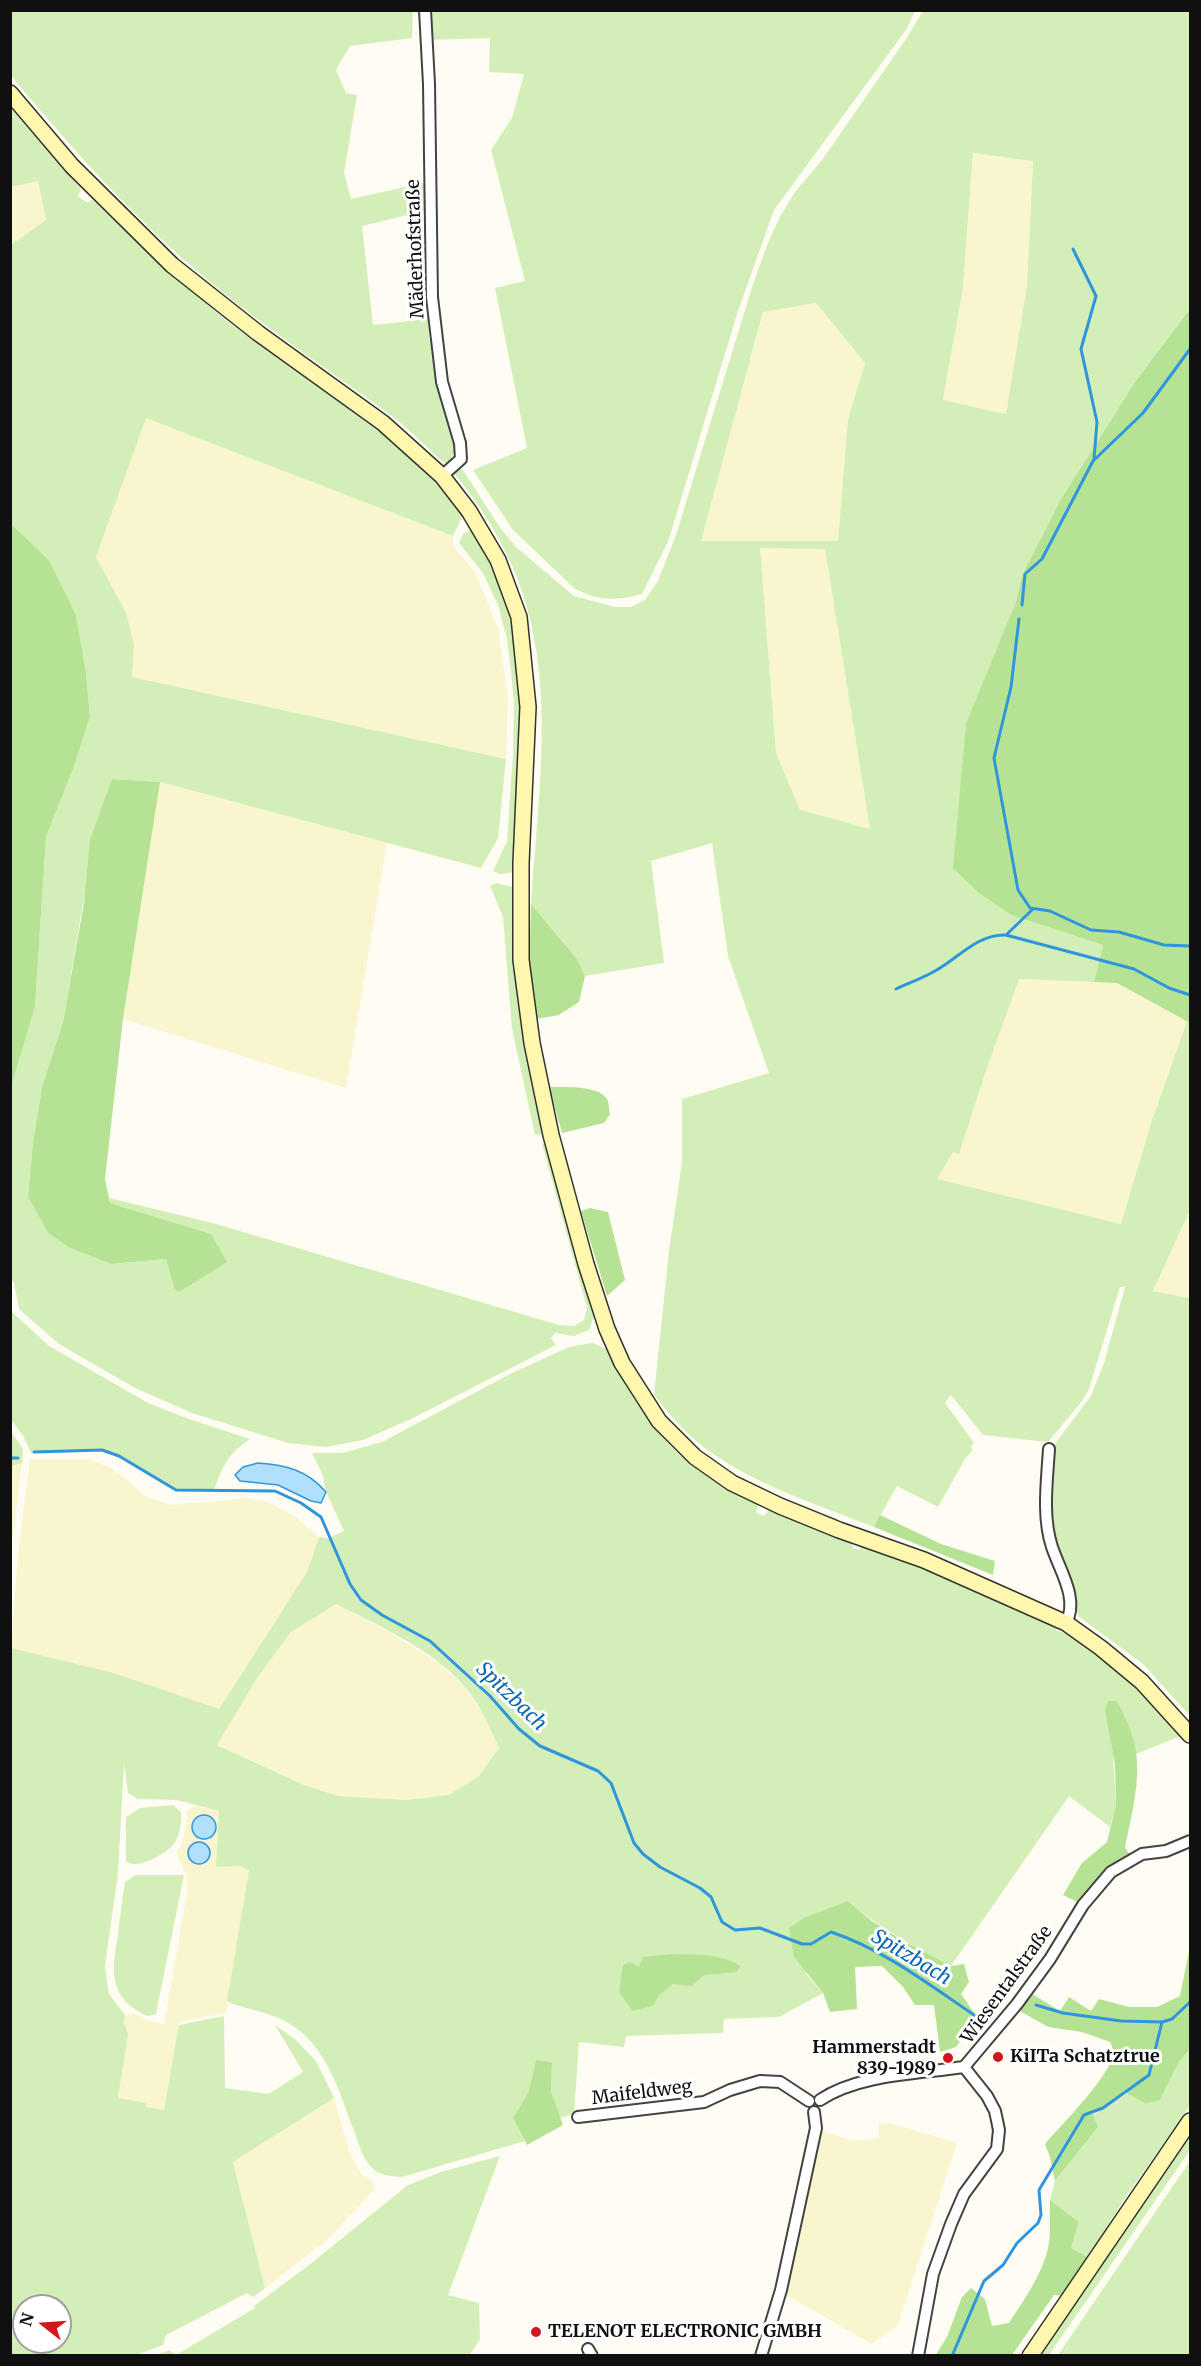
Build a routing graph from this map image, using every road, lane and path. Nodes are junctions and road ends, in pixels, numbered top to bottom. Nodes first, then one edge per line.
1 (425, 10) edge
2 (10, 93) edge
3 (442, 476) junction
4 (1049, 1449) dead end
5 (1066, 1623) junction
6 (1191, 1735) edge
7 (1191, 1841) edge
8 (964, 2067) junction
9 (820, 2100) junction
10 (808, 2101) junction
11 (814, 2112) junction
12 (578, 2117) dead end
13 (1191, 2121) edge
14 (761, 2355) edge
15 (918, 2355) edge
16 (1030, 2355) edge

1 - 3 street, Mäderhofstraße
2 - 3 street
3 - 5 street
4 - 5 street
5 - 6 street
7 - 8 street, Wiesentalstraße
8 - 9 street, Wiesentalstraße
8 - 15 street
9 - 10 street
9 - 11 street
10 - 11 street
10 - 12 street, Maifeldweg
11 - 14 street
13 - 16 street

